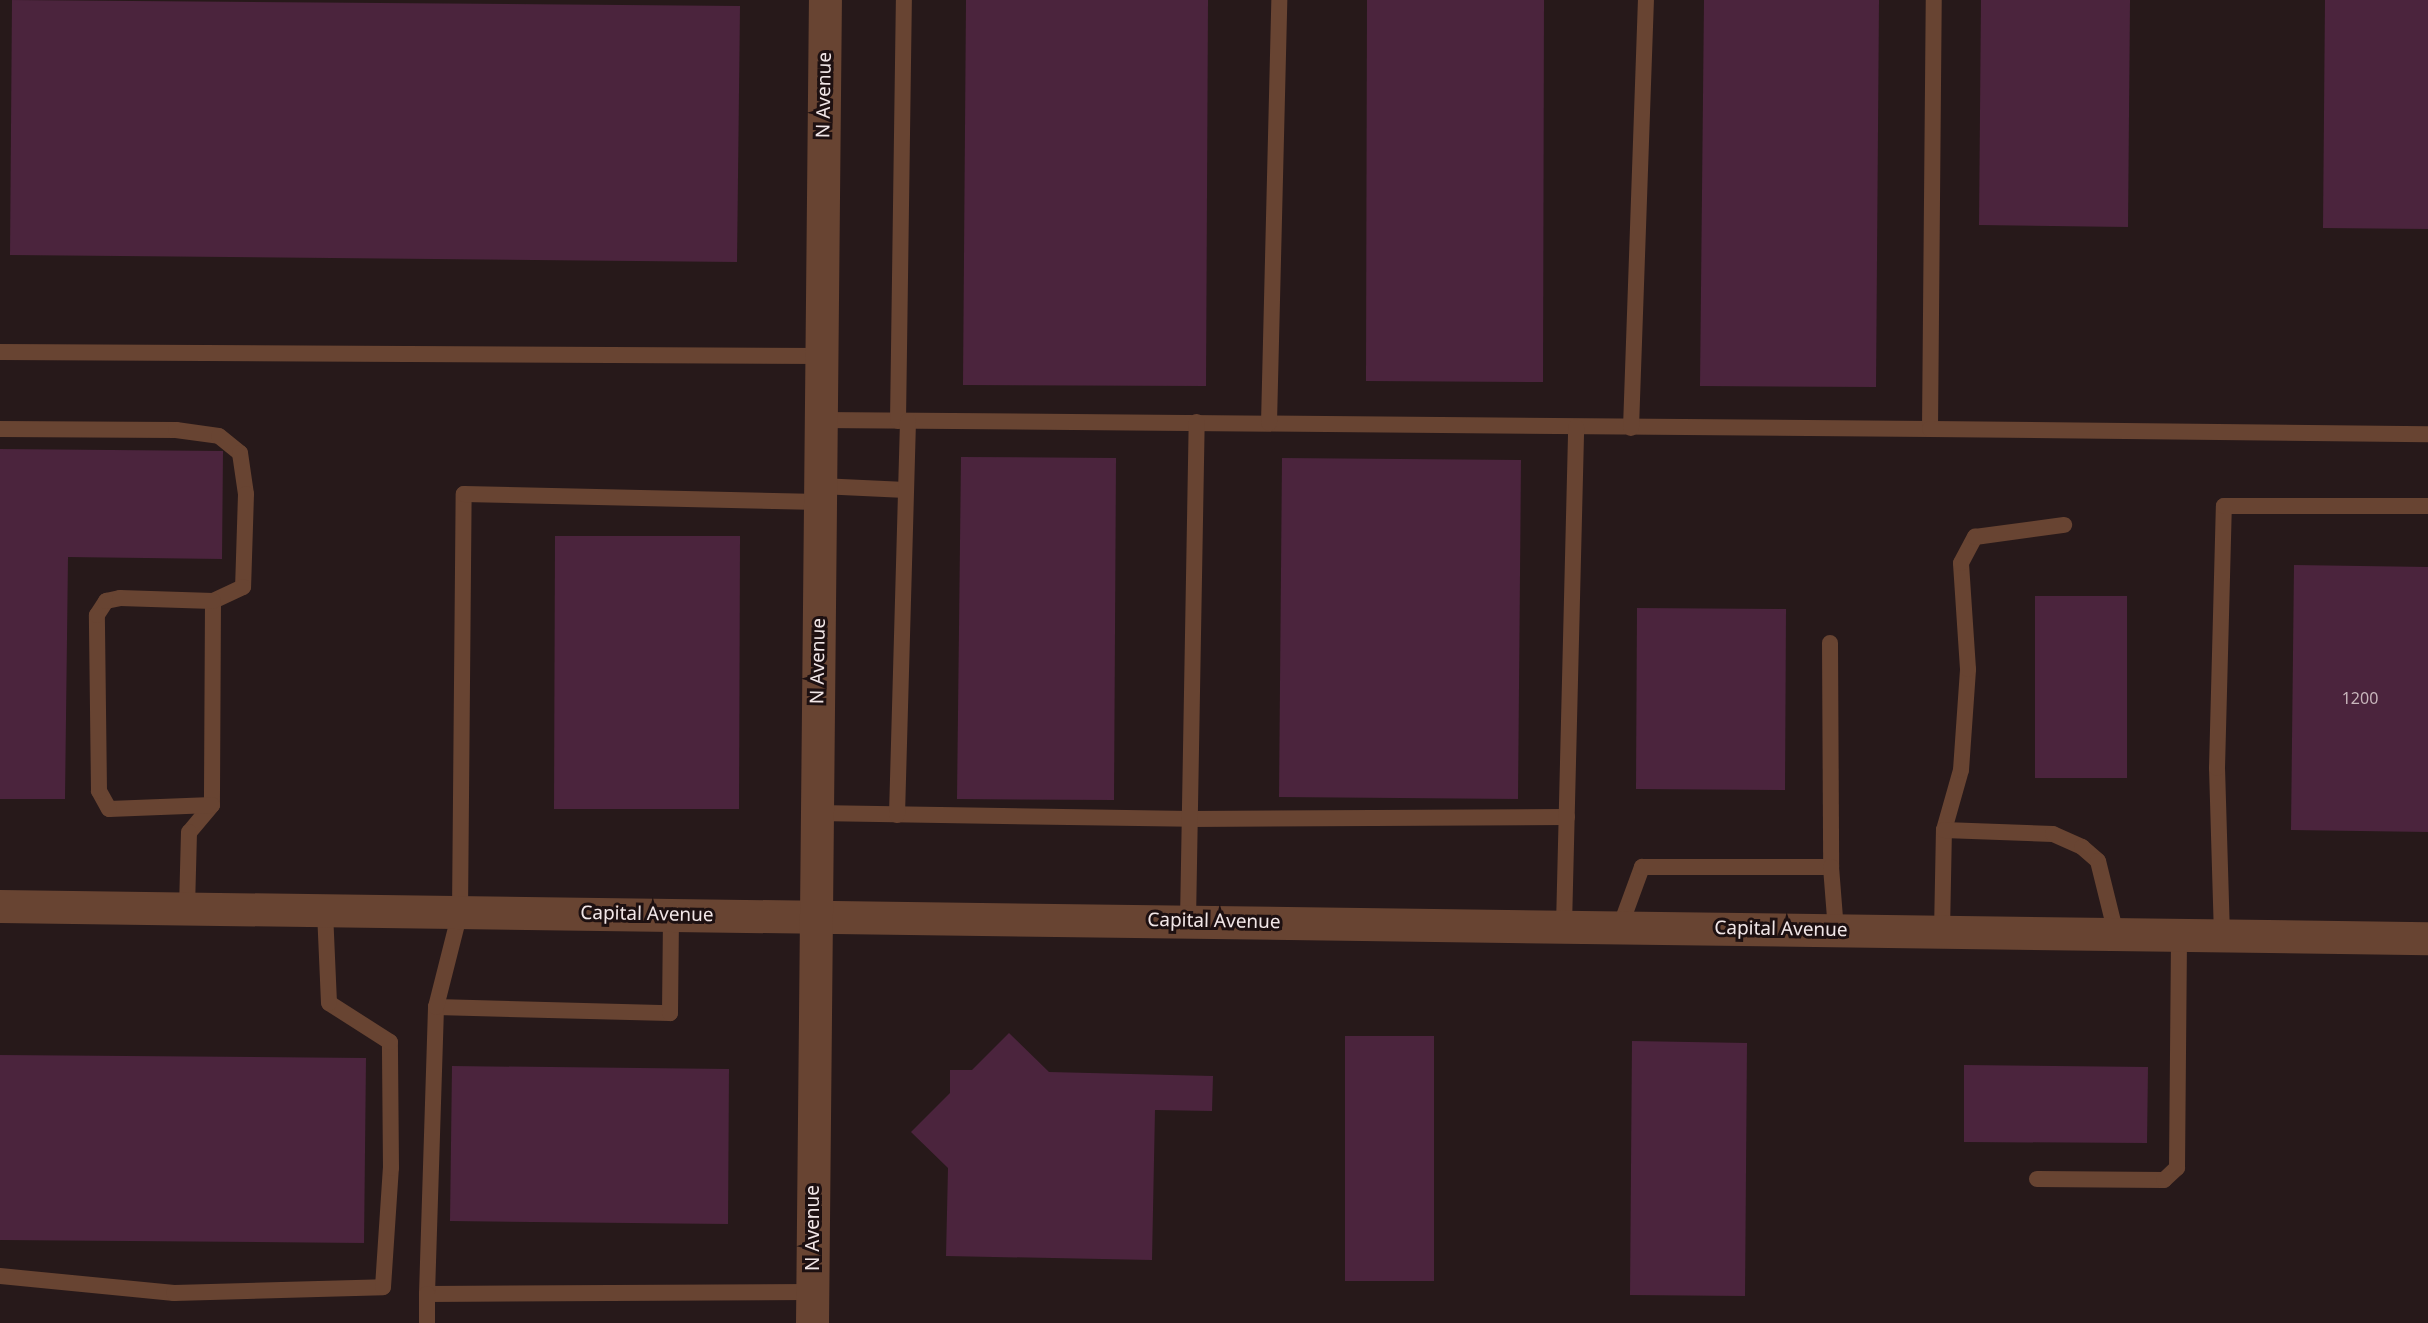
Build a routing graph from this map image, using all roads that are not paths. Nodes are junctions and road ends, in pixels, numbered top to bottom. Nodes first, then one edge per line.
1 (825, 0) edge
2 (904, 0) edge
3 (1279, 0) edge
4 (1646, 0) edge
5 (1934, 0) edge
6 (0, 352) edge
7 (821, 356) junction
8 (820, 420) junction
9 (903, 421) junction
10 (1197, 422) junction
11 (1269, 423) junction
12 (1576, 427) junction
13 (1631, 428) junction
14 (0, 429) edge
15 (1930, 429) junction
16 (2428, 434) edge
17 (906, 490) junction
18 (820, 494) junction
19 (2428, 506) edge
20 (2064, 525) dead end
21 (213, 601) junction
22 (1830, 643) dead end
23 (212, 805) junction
24 (816, 813) junction
25 (897, 815) junction
26 (1567, 817) junction
27 (1190, 819) junction
28 (1944, 830) junction
29 (1831, 867) junction
30 (0, 906) edge
31 (187, 908) junction
32 (325, 910) junction
33 (460, 912) junction
34 (671, 915) junction
35 (814, 916) junction
36 (1188, 921) junction
37 (1564, 926) junction
38 (1620, 927) junction
39 (1836, 930) junction
40 (1942, 932) junction
41 (2116, 934) junction
42 (2179, 935) junction
43 (2222, 936) junction
44 (2428, 938) edge
45 (436, 1007) junction
46 (2037, 1179) dead end
47 (0, 1276) edge
48 (427, 1294) junction
49 (812, 1308) edge
50 (427, 1323) edge

1 - 7 street, N Avenue
2 - 9 lane
3 - 11 lane
4 - 13 lane
5 - 15 lane
6 - 7 lane
7 - 8 street, N Avenue
8 - 9 lane
8 - 18 street, N Avenue
9 - 10 lane
9 - 17 lane
10 - 11 lane
10 - 27 lane
11 - 12 lane
12 - 13 lane
12 - 26 lane
13 - 15 lane
14 - 21 lane
15 - 16 lane
17 - 18 lane
17 - 25 lane
18 - 24 street, N Avenue
18 - 33 lane
19 - 43 lane
20 - 28 lane
21 - 23 lane
21 - 23 lane
22 - 29 lane
23 - 31 lane
24 - 25 lane
24 - 35 street, N Avenue
25 - 27 lane
26 - 27 lane
26 - 37 lane
27 - 36 lane
28 - 40 lane
28 - 41 lane
29 - 38 lane
29 - 39 lane
30 - 31 street, Capital Avenue
31 - 32 street, Capital Avenue
32 - 33 street, Capital Avenue
32 - 47 lane
33 - 34 street, Capital Avenue
33 - 45 lane
34 - 35 street, Capital Avenue
34 - 45 lane
35 - 36 street, Capital Avenue
35 - 49 street, N Avenue
36 - 37 street, Capital Avenue
37 - 38 street, Capital Avenue
38 - 39 street, Capital Avenue
39 - 40 street, Capital Avenue
40 - 41 street, Capital Avenue
41 - 42 street, Capital Avenue
42 - 43 street, Capital Avenue
42 - 46 lane
43 - 44 street, Capital Avenue
45 - 48 lane
48 - 49 lane
48 - 50 lane

